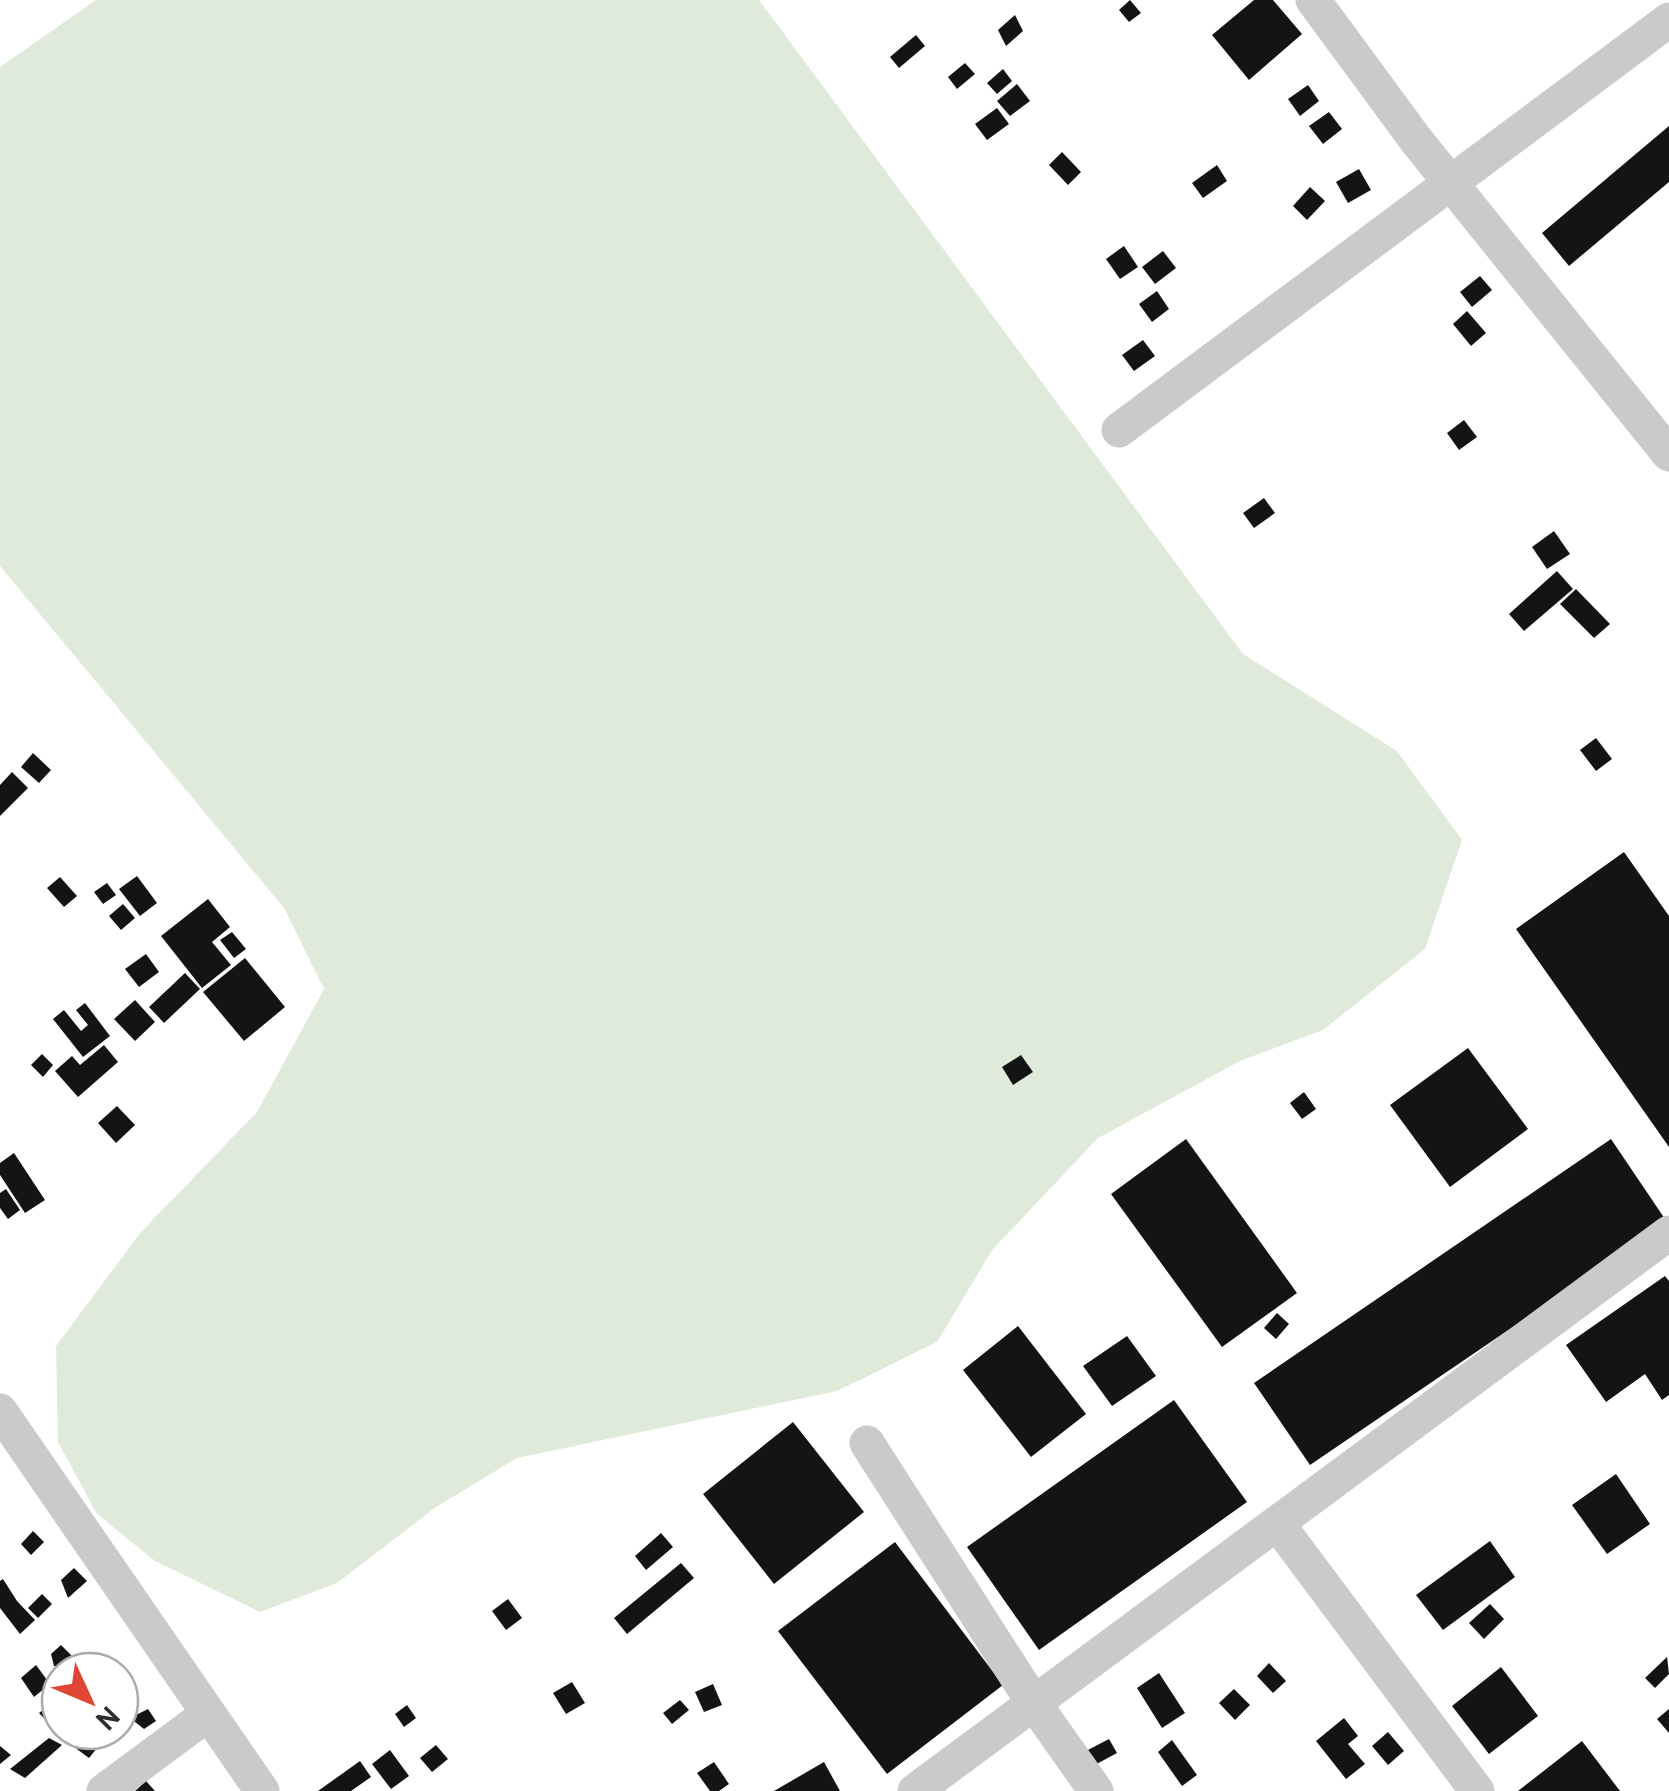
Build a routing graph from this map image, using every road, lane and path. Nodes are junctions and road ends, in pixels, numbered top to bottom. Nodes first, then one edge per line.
1 (1313, 0) edge
2 (1669, 20) edge
3 (1451, 183) junction
4 (1119, 430) dead end
5 (1669, 454) edge
6 (1669, 1233) edge
7 (0, 1412) edge
8 (867, 1443) dead end
9 (1277, 1523) junction
10 (1033, 1702) junction
11 (208, 1714) junction
12 (104, 1791) edge
13 (262, 1791) edge
14 (915, 1791) edge
15 (1096, 1791) edge
16 (1477, 1791) edge

1 - 3 street
2 - 3 street
3 - 4 street
3 - 5 street
6 - 9 street
7 - 11 street
8 - 10 street
9 - 10 street
9 - 16 street
10 - 14 street
10 - 15 street
11 - 12 street
11 - 13 street

